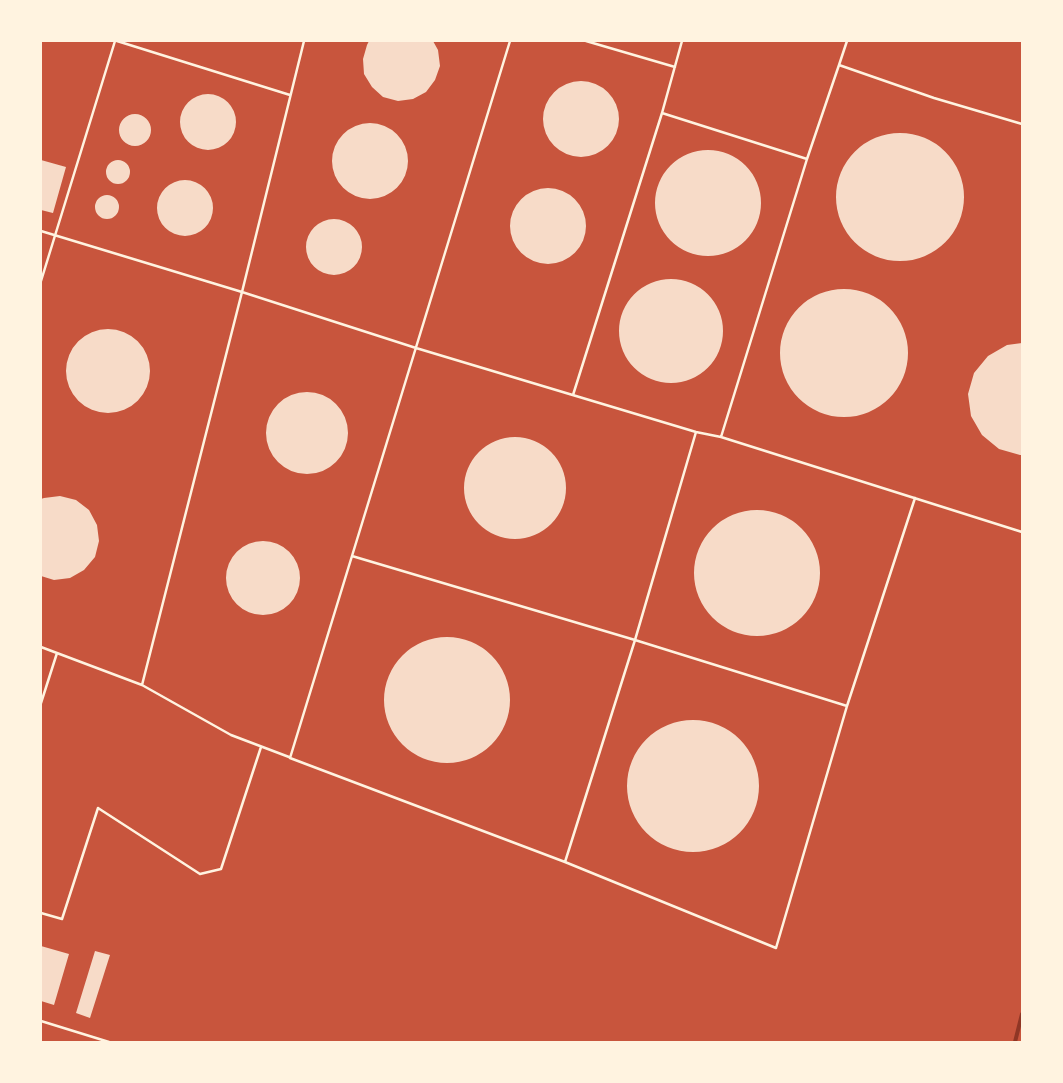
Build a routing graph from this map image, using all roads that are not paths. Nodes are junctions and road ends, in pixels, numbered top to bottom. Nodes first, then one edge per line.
1 (116, 41) edge
2 (304, 41) edge
3 (510, 41) edge
4 (586, 41) edge
5 (682, 41) edge
6 (847, 41) edge
7 (839, 65) junction
8 (675, 67) junction
9 (290, 95) junction
10 (662, 113) junction
11 (1022, 124) edge
12 (807, 159) junction
13 (41, 231) edge
14 (55, 235) junction
15 (41, 281) edge
16 (242, 292) junction
17 (416, 348) junction
18 (573, 395) junction
19 (696, 432) junction
20 (721, 437) junction
21 (915, 498) junction
22 (1022, 532) edge
23 (352, 556) junction
24 (635, 640) junction
25 (41, 647) edge
26 (57, 653) junction
27 (142, 685) junction
28 (41, 703) edge
29 (847, 706) junction
30 (261, 747) junction
31 (290, 758) junction
32 (564, 862) junction
33 (41, 913) edge
34 (41, 1021) edge
35 (109, 1042) edge

1 - 9 lane
1 - 14 lane
2 - 9 lane
3 - 17 lane
4 - 8 lane
5 - 8 lane
6 - 7 lane
7 - 11 lane
7 - 12 lane
8 - 10 lane
9 - 16 lane
10 - 12 lane
10 - 18 lane
12 - 20 lane
13 - 14 lane
14 - 15 lane
14 - 16 lane
16 - 17 lane
16 - 27 lane
17 - 18 lane
17 - 23 lane
18 - 19 lane
19 - 20 lane
19 - 24 lane
20 - 21 lane
21 - 22 lane
21 - 29 lane
23 - 24 lane
23 - 31 lane
24 - 29 lane
24 - 32 lane
25 - 26 lane
26 - 27 lane
26 - 28 lane
27 - 30 lane
29 - 32 lane
30 - 31 lane
30 - 33 lane
31 - 32 lane
34 - 35 lane

